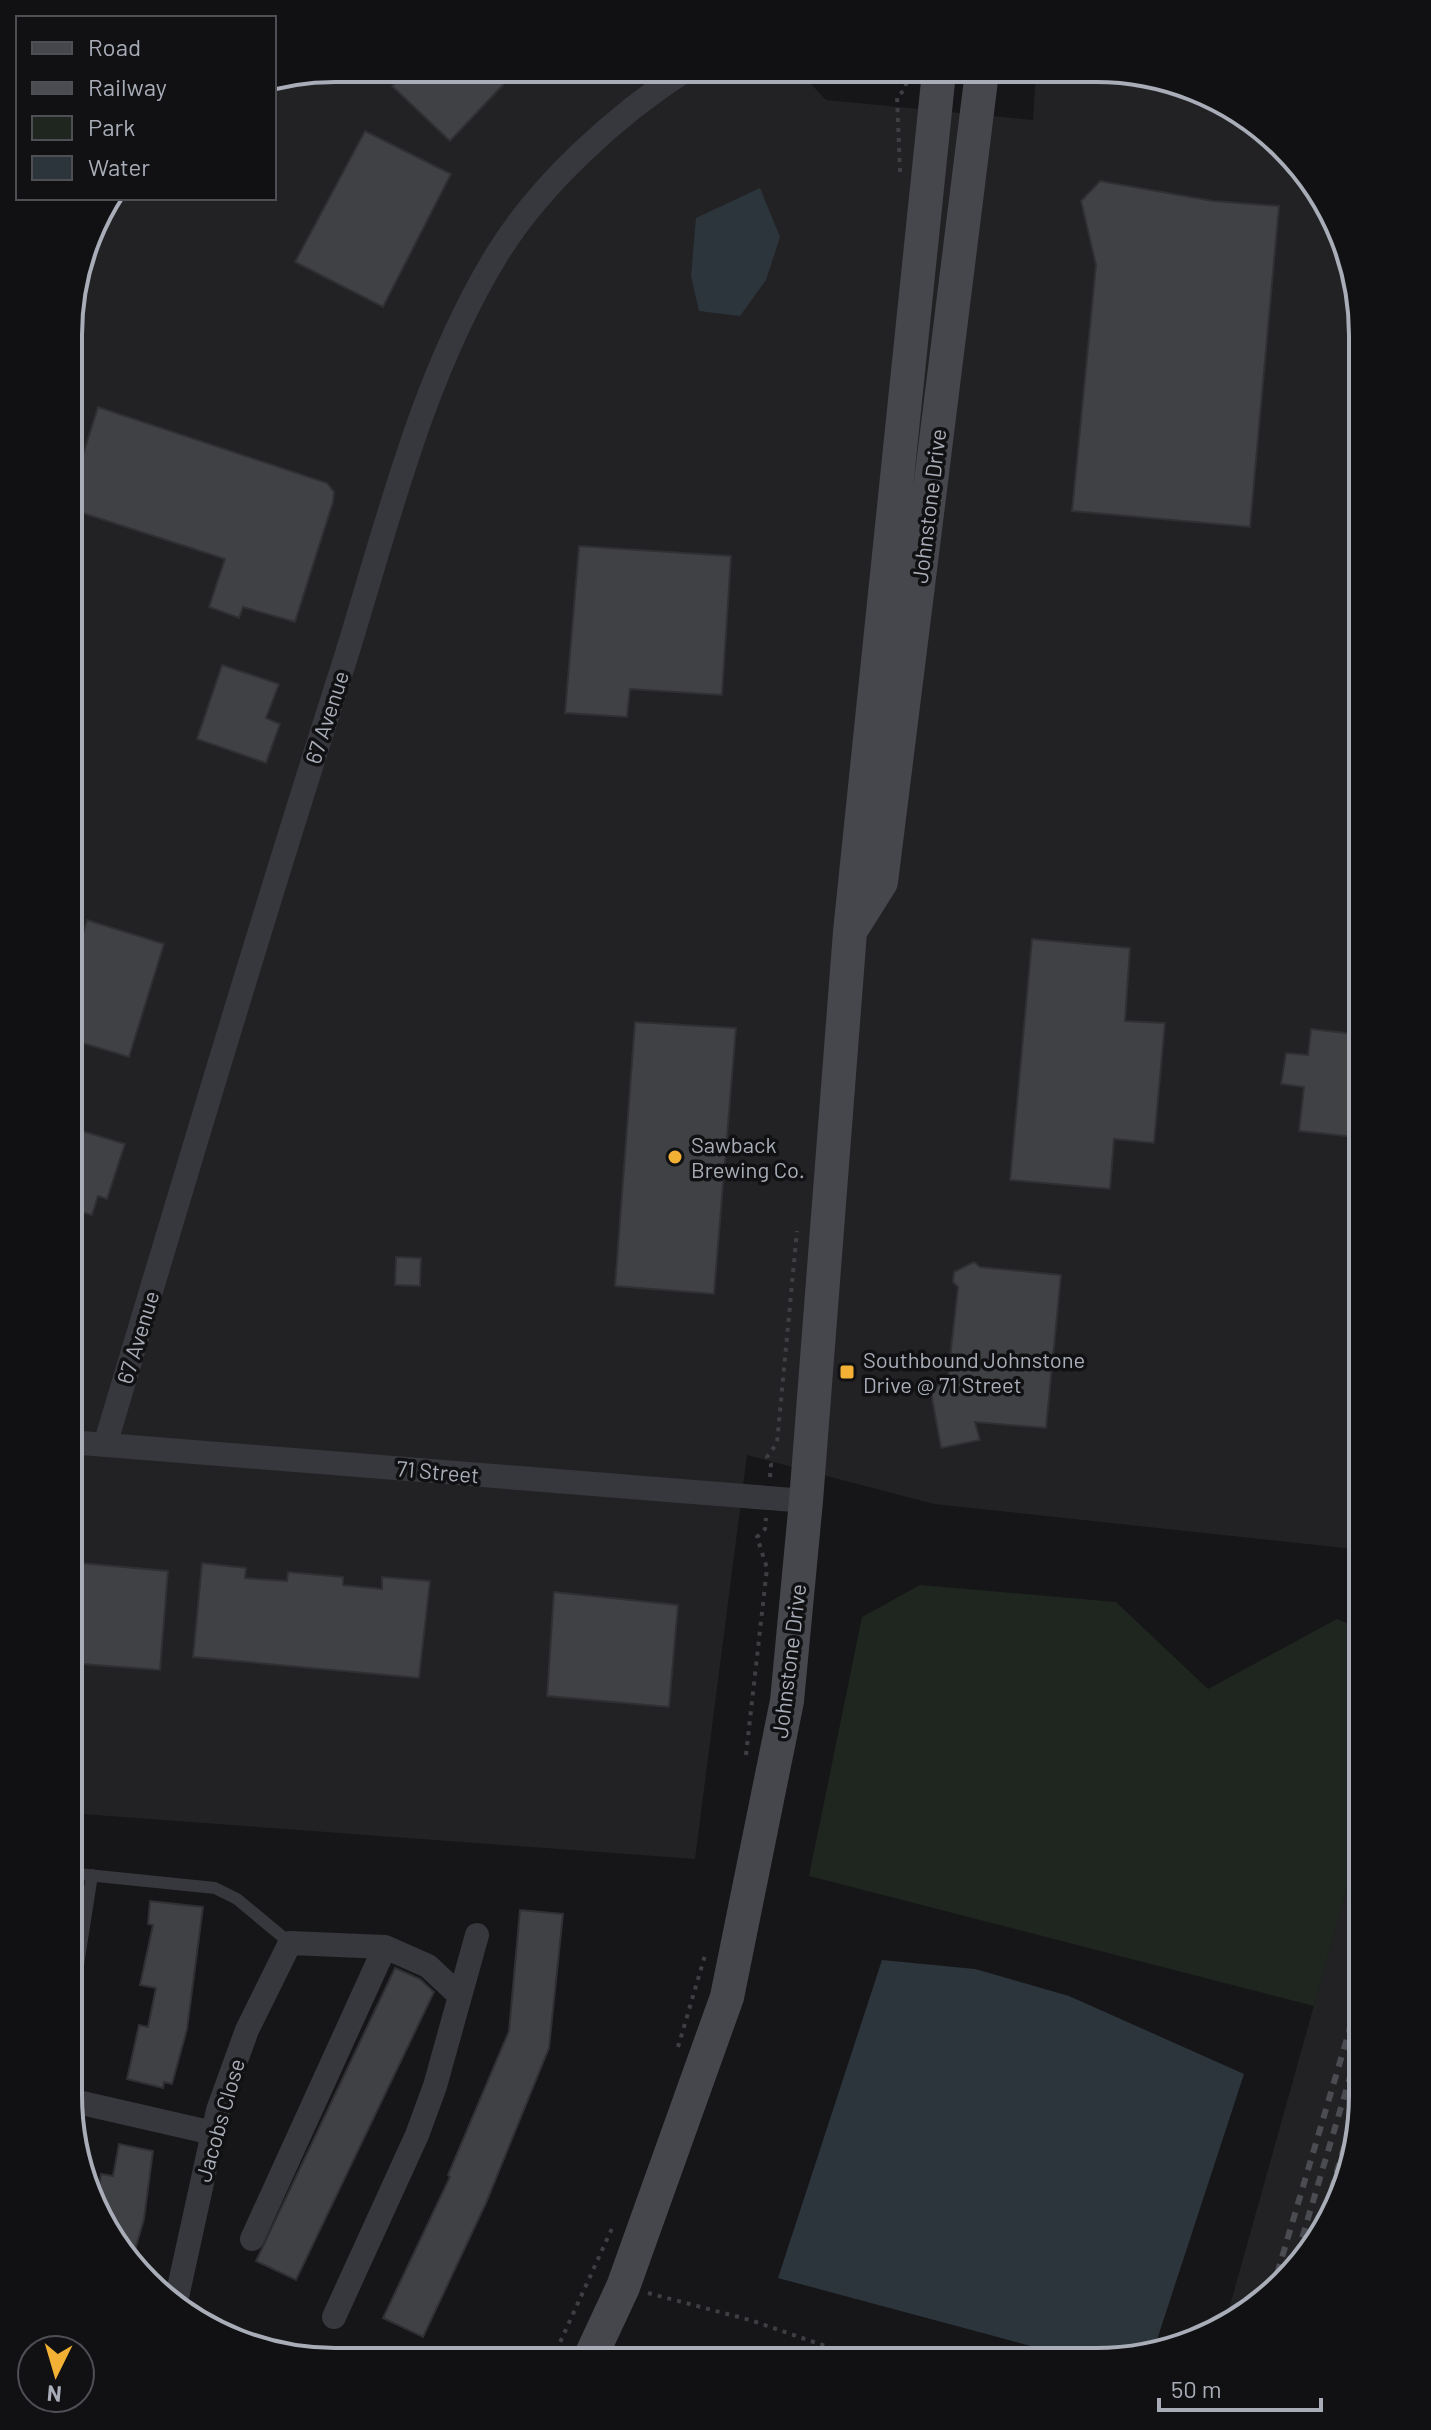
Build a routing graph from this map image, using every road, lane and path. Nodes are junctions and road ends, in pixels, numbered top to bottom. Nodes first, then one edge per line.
1 (671, 82) edge
2 (906, 82) edge
3 (938, 82) edge
4 (981, 82) edge
5 (905, 90) dead end
6 (850, 932) junction
7 (82, 1443) edge
8 (105, 1445) junction
9 (806, 1501) junction
10 (765, 1529) dead end
11 (744, 1769) dead end
12 (82, 1874) edge
13 (92, 1875) junction
14 (477, 1935) dead end
15 (710, 1937) dead end
16 (82, 1939) edge
17 (290, 1943) junction
18 (385, 1947) junction
19 (459, 1995) junction
20 (676, 2053) dead end
21 (82, 2103) edge
22 (213, 2133) junction
23 (614, 2224) dead end
24 (252, 2239) dead end
25 (623, 2287) junction
26 (178, 2293) edge
27 (334, 2317) dead end
28 (557, 2348) edge
29 (595, 2348) edge
30 (831, 2348) edge

1 - 8 street, 67 Avenue
2 - 5 path
3 - 6 main road, Johnstone Drive
4 - 6 main road, Johnstone Drive
6 - 9 main road, Johnstone Drive
7 - 8 street, 71 Street
8 - 9 street, 71 Street
9 - 25 main road, Johnstone Drive
10 - 11 path
12 - 13 lane
13 - 16 lane
13 - 17 lane
14 - 19 street
15 - 20 path
17 - 18 street
17 - 22 street, Jacobs Close
18 - 19 street
18 - 24 street
19 - 27 street
21 - 22 street
22 - 26 street, Jacobs Close
23 - 28 path
25 - 29 main road, Johnstone Drive
25 - 30 path

